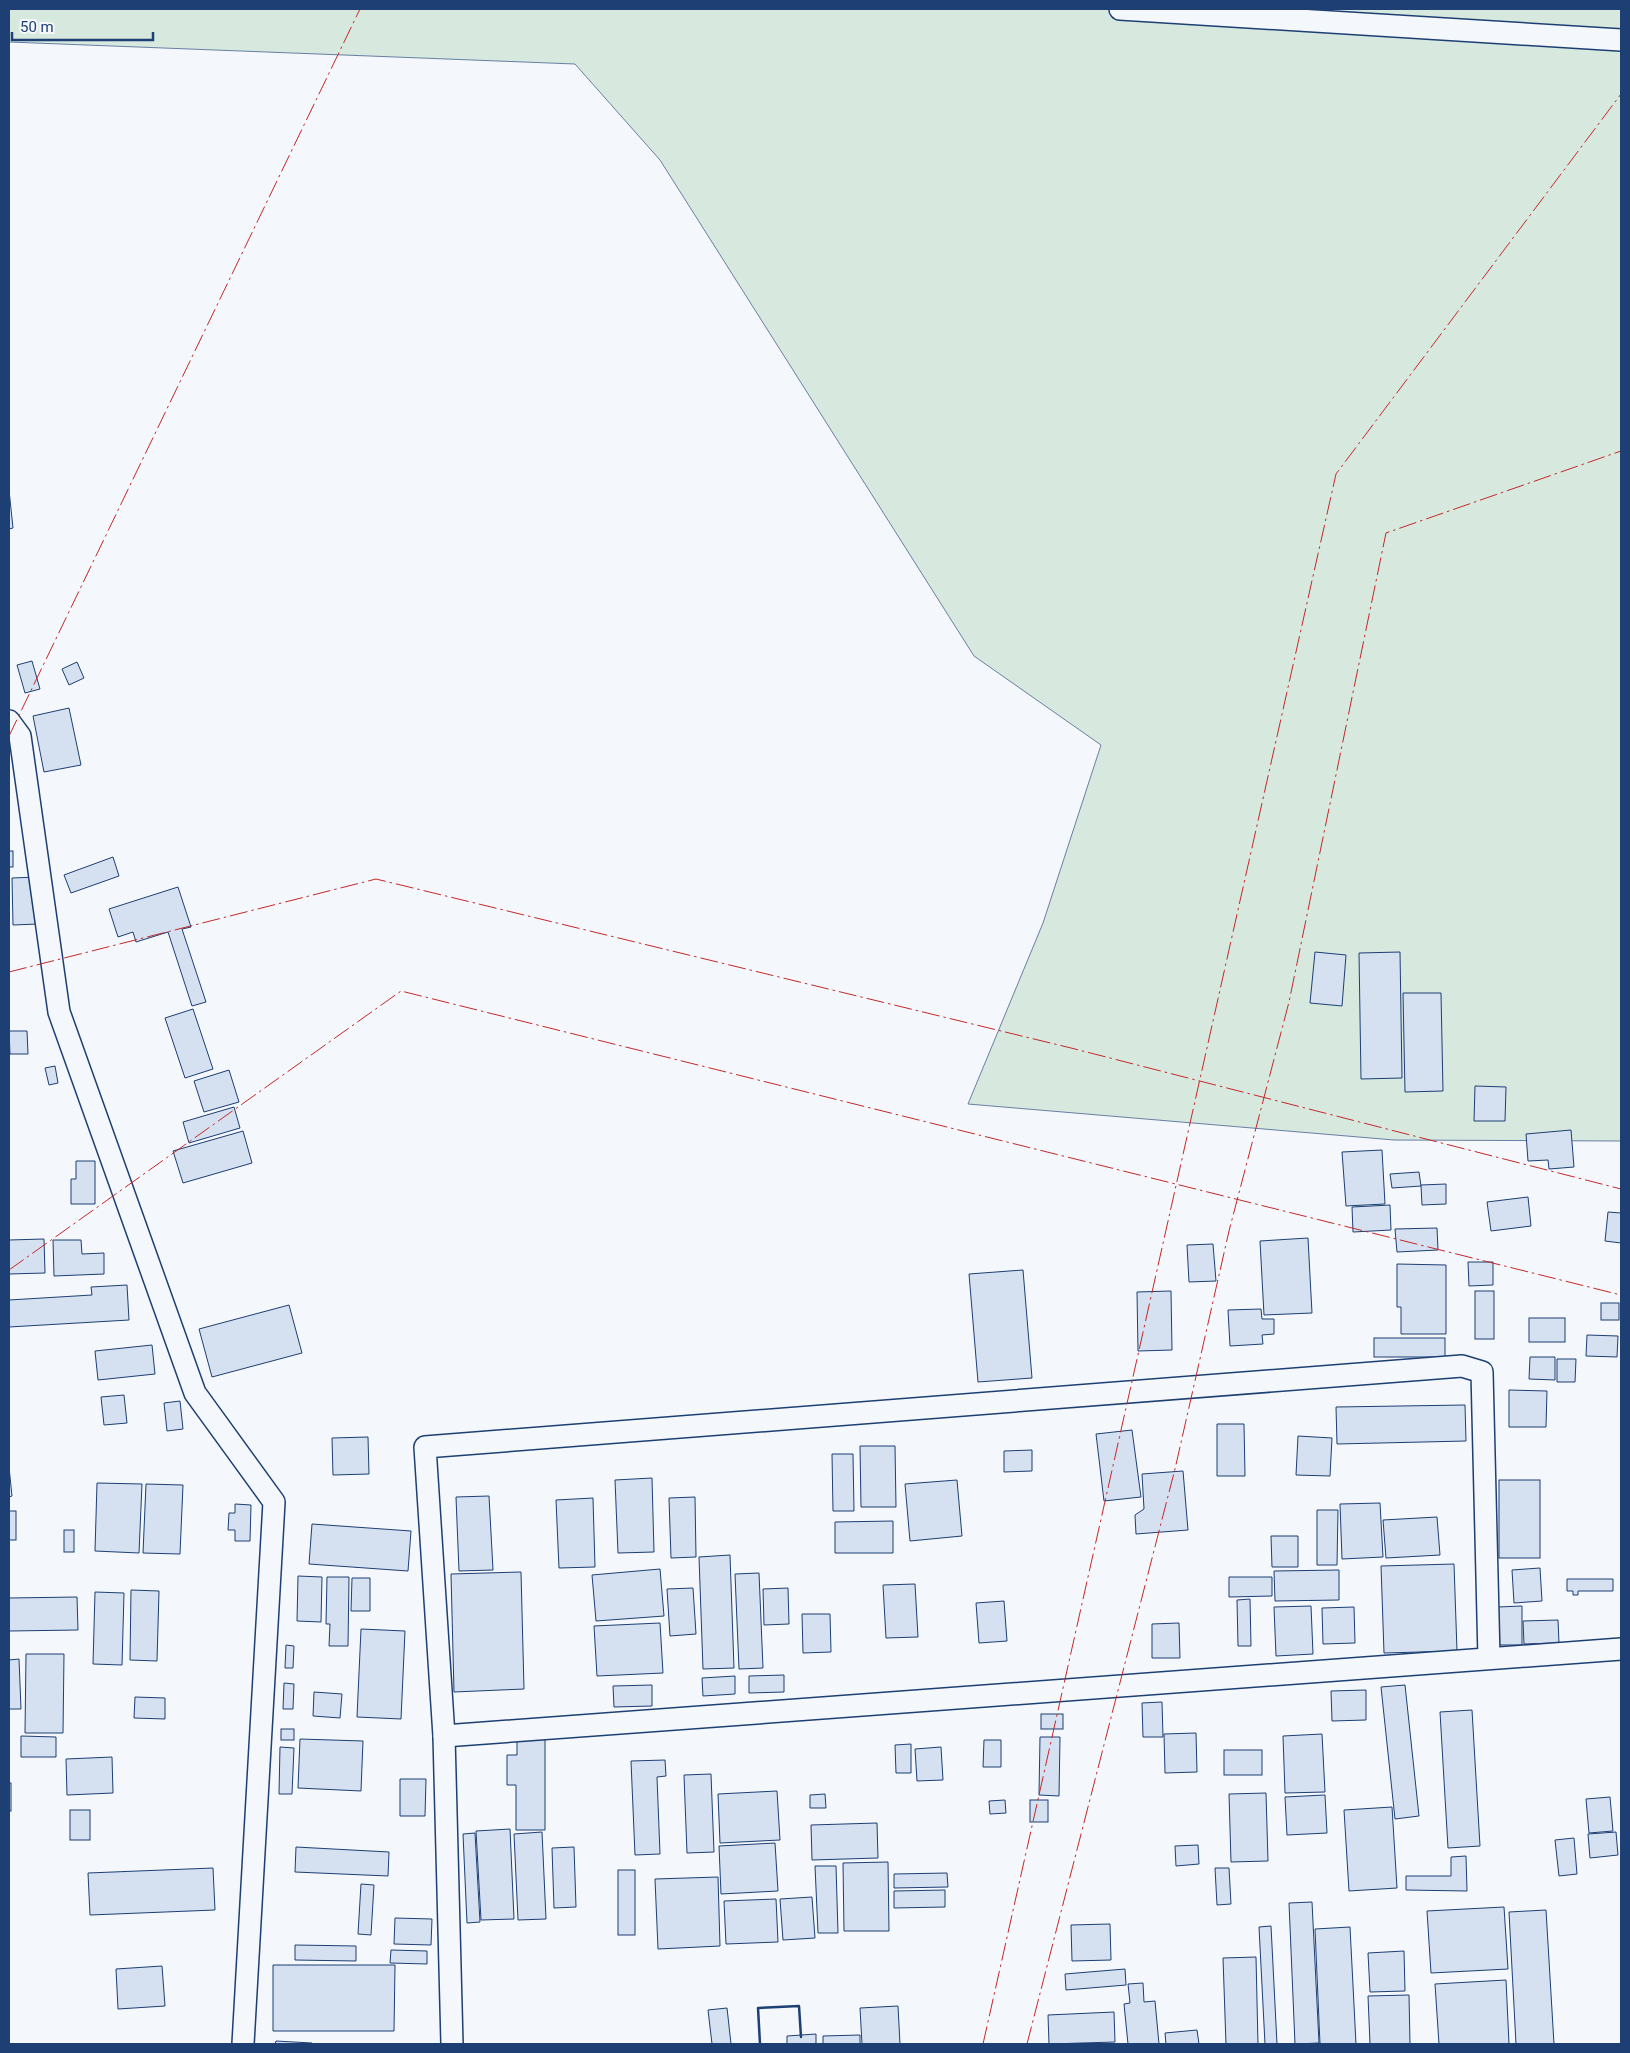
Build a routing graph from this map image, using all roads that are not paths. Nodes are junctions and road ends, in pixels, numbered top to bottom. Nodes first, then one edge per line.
1 (1120, 9) edge
2 (1621, 40) edge
3 (9, 721) edge
4 (1621, 1649) edge
5 (1489, 1658) junction
6 (444, 1736) junction
7 (243, 2044) edge
8 (452, 2044) edge

1 - 2 street
3 - 7 street
4 - 5 street
5 - 6 street
5 - 6 street
6 - 8 street

